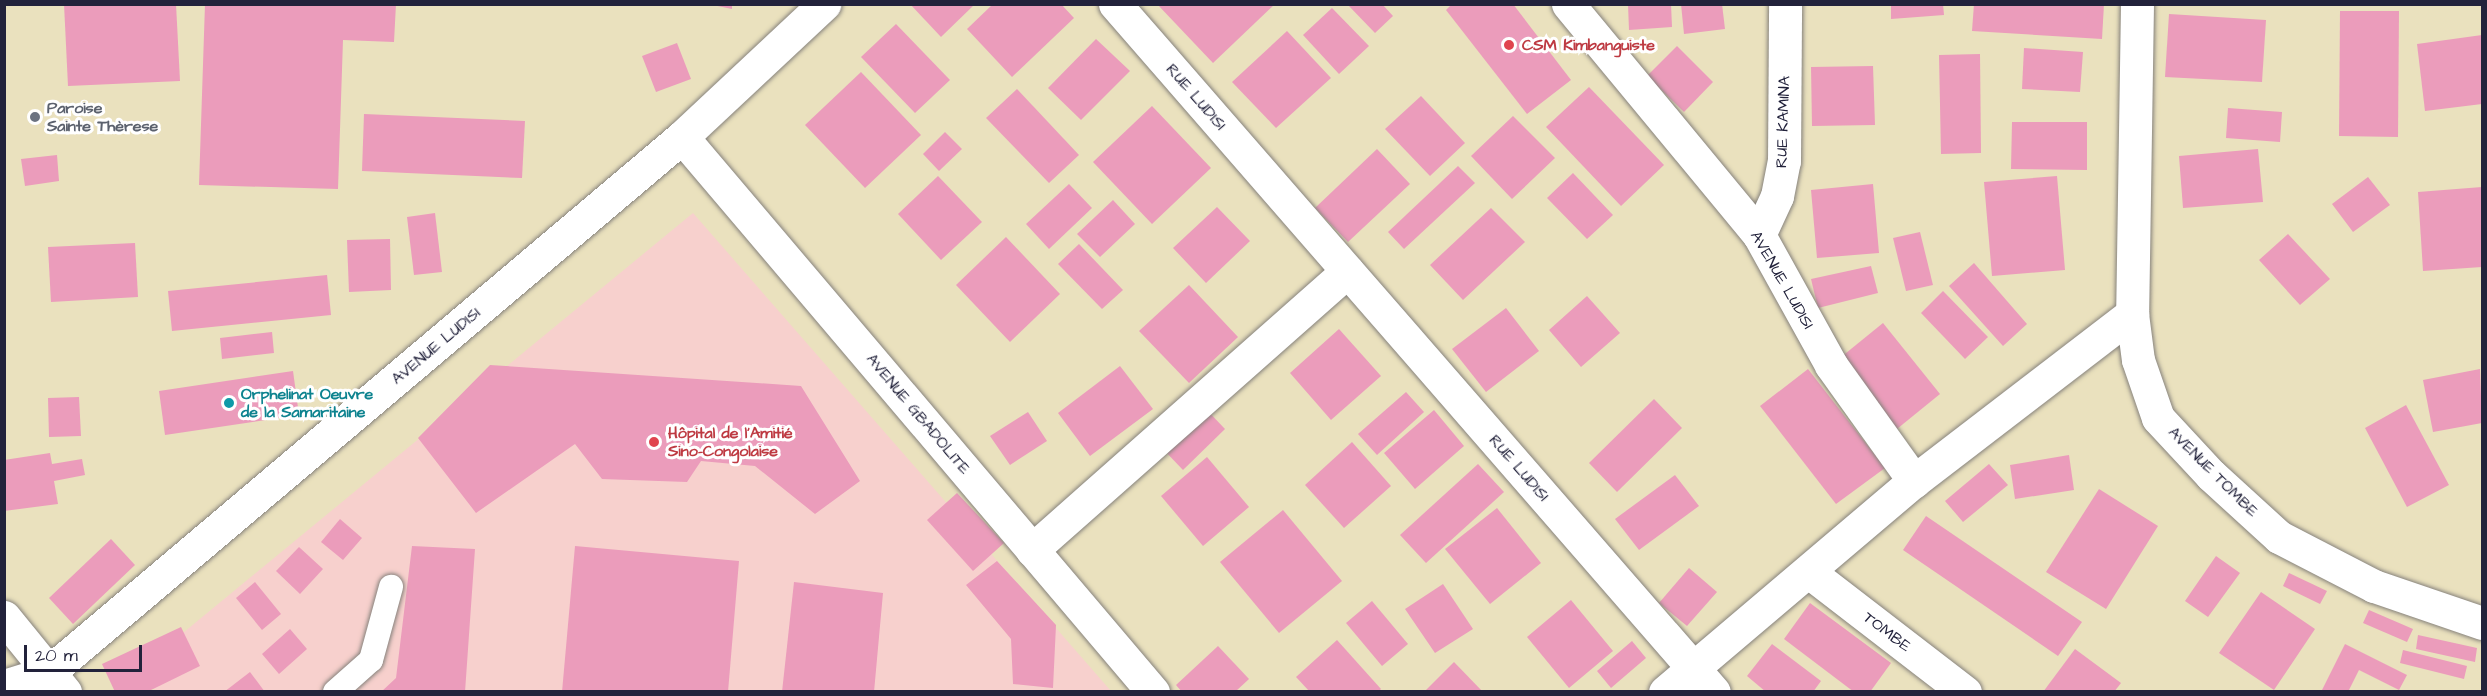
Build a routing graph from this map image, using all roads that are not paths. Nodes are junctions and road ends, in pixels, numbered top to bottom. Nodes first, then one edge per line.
1 (824, 4) edge
2 (1115, 4) edge
3 (1568, 4) edge
4 (1785, 4) edge
5 (2137, 4) edge
6 (682, 138) junction
7 (1759, 236) junction
8 (1347, 271) junction
9 (2132, 314) junction
10 (1914, 481) junction
11 (1032, 550) junction
12 (1809, 572) junction
13 (390, 587) dead end
14 (4, 616) edge
15 (2482, 623) edge
16 (1691, 666) junction
17 (57, 682) edge
18 (4, 686) edge
19 (335, 692) edge
20 (1153, 692) edge
21 (1665, 692) edge
22 (1714, 692) edge
23 (1965, 692) edge

1 - 6 street, AVENUE LUDISI
2 - 8 street, RUE LUDISI
3 - 7 street, AVENUE LUDISI
4 - 7 street, RUE KAMINA
5 - 9 street, AVENUE TOMBE
6 - 11 street, AVENUE GBADOLITE
6 - 17 street, AVENUE LUDISI
7 - 10 street, AVENUE LUDISI
8 - 11 street
8 - 16 street, RUE LUDISI
9 - 10 street
9 - 15 street, AVENUE TOMBE
10 - 12 street
11 - 20 street, AVENUE GBADOLITE
12 - 16 street
12 - 23 street, TOMBE
13 - 19 lane
14 - 17 street
16 - 21 street
16 - 22 street, RUE LUDISI
17 - 18 street, AVENUE LUDISI

